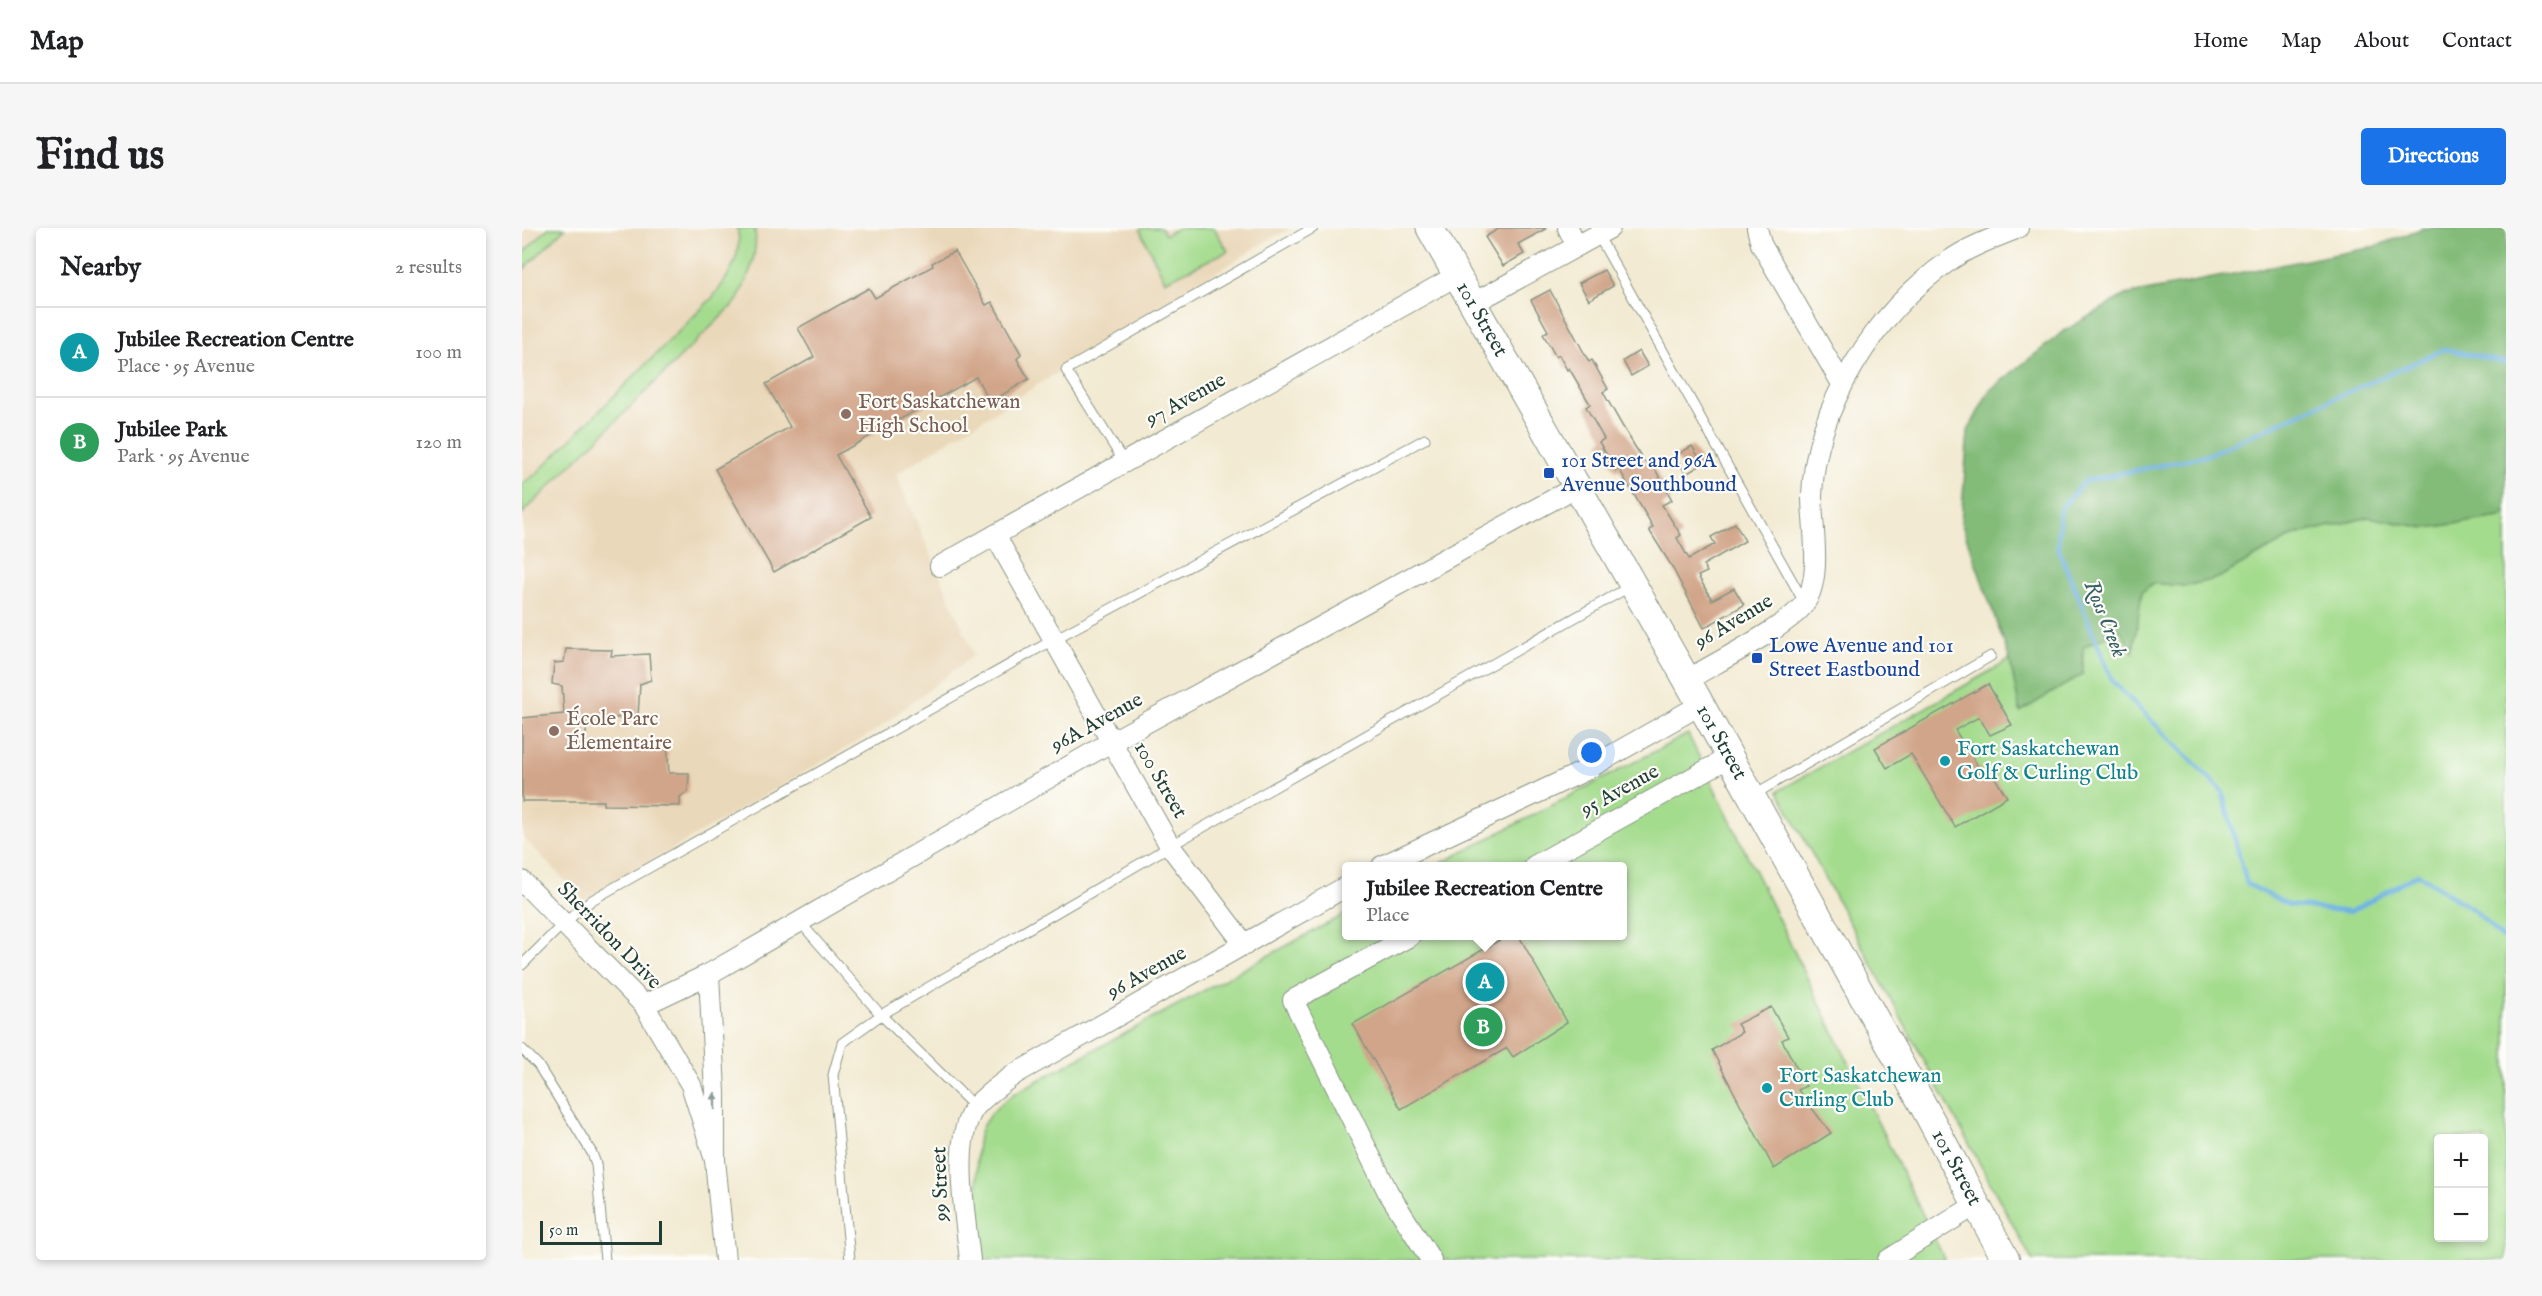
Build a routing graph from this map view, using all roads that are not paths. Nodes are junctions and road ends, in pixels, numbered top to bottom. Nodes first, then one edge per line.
1 (1313, 228) edge
2 (1430, 228) edge
3 (1568, 228) edge
4 (1757, 228) edge
5 (2018, 228) edge
6 (1604, 231) edge
7 (1577, 246) junction
8 (1456, 276) junction
9 (1472, 304) junction
10 (1842, 384) junction
11 (1425, 439) dead end
12 (1124, 462) junction
13 (1576, 487) junction
14 (995, 535) junction
15 (939, 566) dead end
16 (1633, 585) junction
17 (1805, 603) junction
18 (1053, 640) junction
19 (1991, 656) dead end
20 (1686, 680) junction
21 (1700, 705) junction
22 (1111, 742) junction
23 (1728, 758) junction
24 (1750, 797) junction
25 (1170, 846) junction
26 (1390, 862) edge
27 (1543, 862) edge
28 (522, 881) edge
29 (1342, 889) edge
30 (800, 922) junction
31 (564, 923) junction
32 (1403, 940) edge
33 (1245, 945) junction
34 (522, 965) edge
35 (709, 974) junction
36 (644, 1005) junction
37 (881, 1015) junction
38 (522, 1049) edge
39 (975, 1107) junction
40 (715, 1160) junction
41 (1977, 1204) junction
42 (605, 1260) edge
43 (725, 1260) edge
44 (850, 1260) edge
45 (970, 1260) edge
46 (1431, 1260) edge
47 (1888, 1260) edge
48 (2007, 1260) edge

1 - 12 lane
2 - 8 street, 101 Street
3 - 7 street
4 - 10 street
5 - 10 street
6 - 7 street
6 - 17 lane
7 - 9 street
8 - 9 street, 101 Street
8 - 12 street, 97 Avenue
9 - 13 street, 101 Street
10 - 17 street
11 - 18 lane
12 - 14 street, 97 Avenue
13 - 16 street, 101 Street
13 - 22 street, 96A Avenue
14 - 15 street, 97 Avenue
14 - 18 street, 100 Street
16 - 20 street, 101 Street
16 - 25 lane
17 - 20 street, 96 Avenue
18 - 22 street, 100 Street
18 - 31 lane
19 - 24 lane
20 - 21 street, 101 Street
21 - 23 street, 101 Street
21 - 26 street
22 - 25 street, 100 Street
22 - 30 street, 96A Avenue
23 - 24 street, 101 Street
23 - 27 street, 95 Avenue
24 - 41 street, 101 Street
25 - 33 street, 100 Street
25 - 37 lane
28 - 31 street, Sherridon Drive
29 - 33 street, 96 Avenue
30 - 35 street, 96A Avenue
30 - 37 lane
31 - 34 lane
31 - 36 street, Sherridon Drive
32 - 46 street
33 - 39 street, 96 Avenue
35 - 36 street, 96A Avenue
40 -> 35 street, Sherridon Drive
36 - 40 street, Sherridon Drive
37 - 39 lane
37 - 44 lane
38 - 42 lane
39 - 45 street, 99 Street
40 - 43 street, Sherridon Drive
41 - 47 street
41 - 48 street, 101 Street

